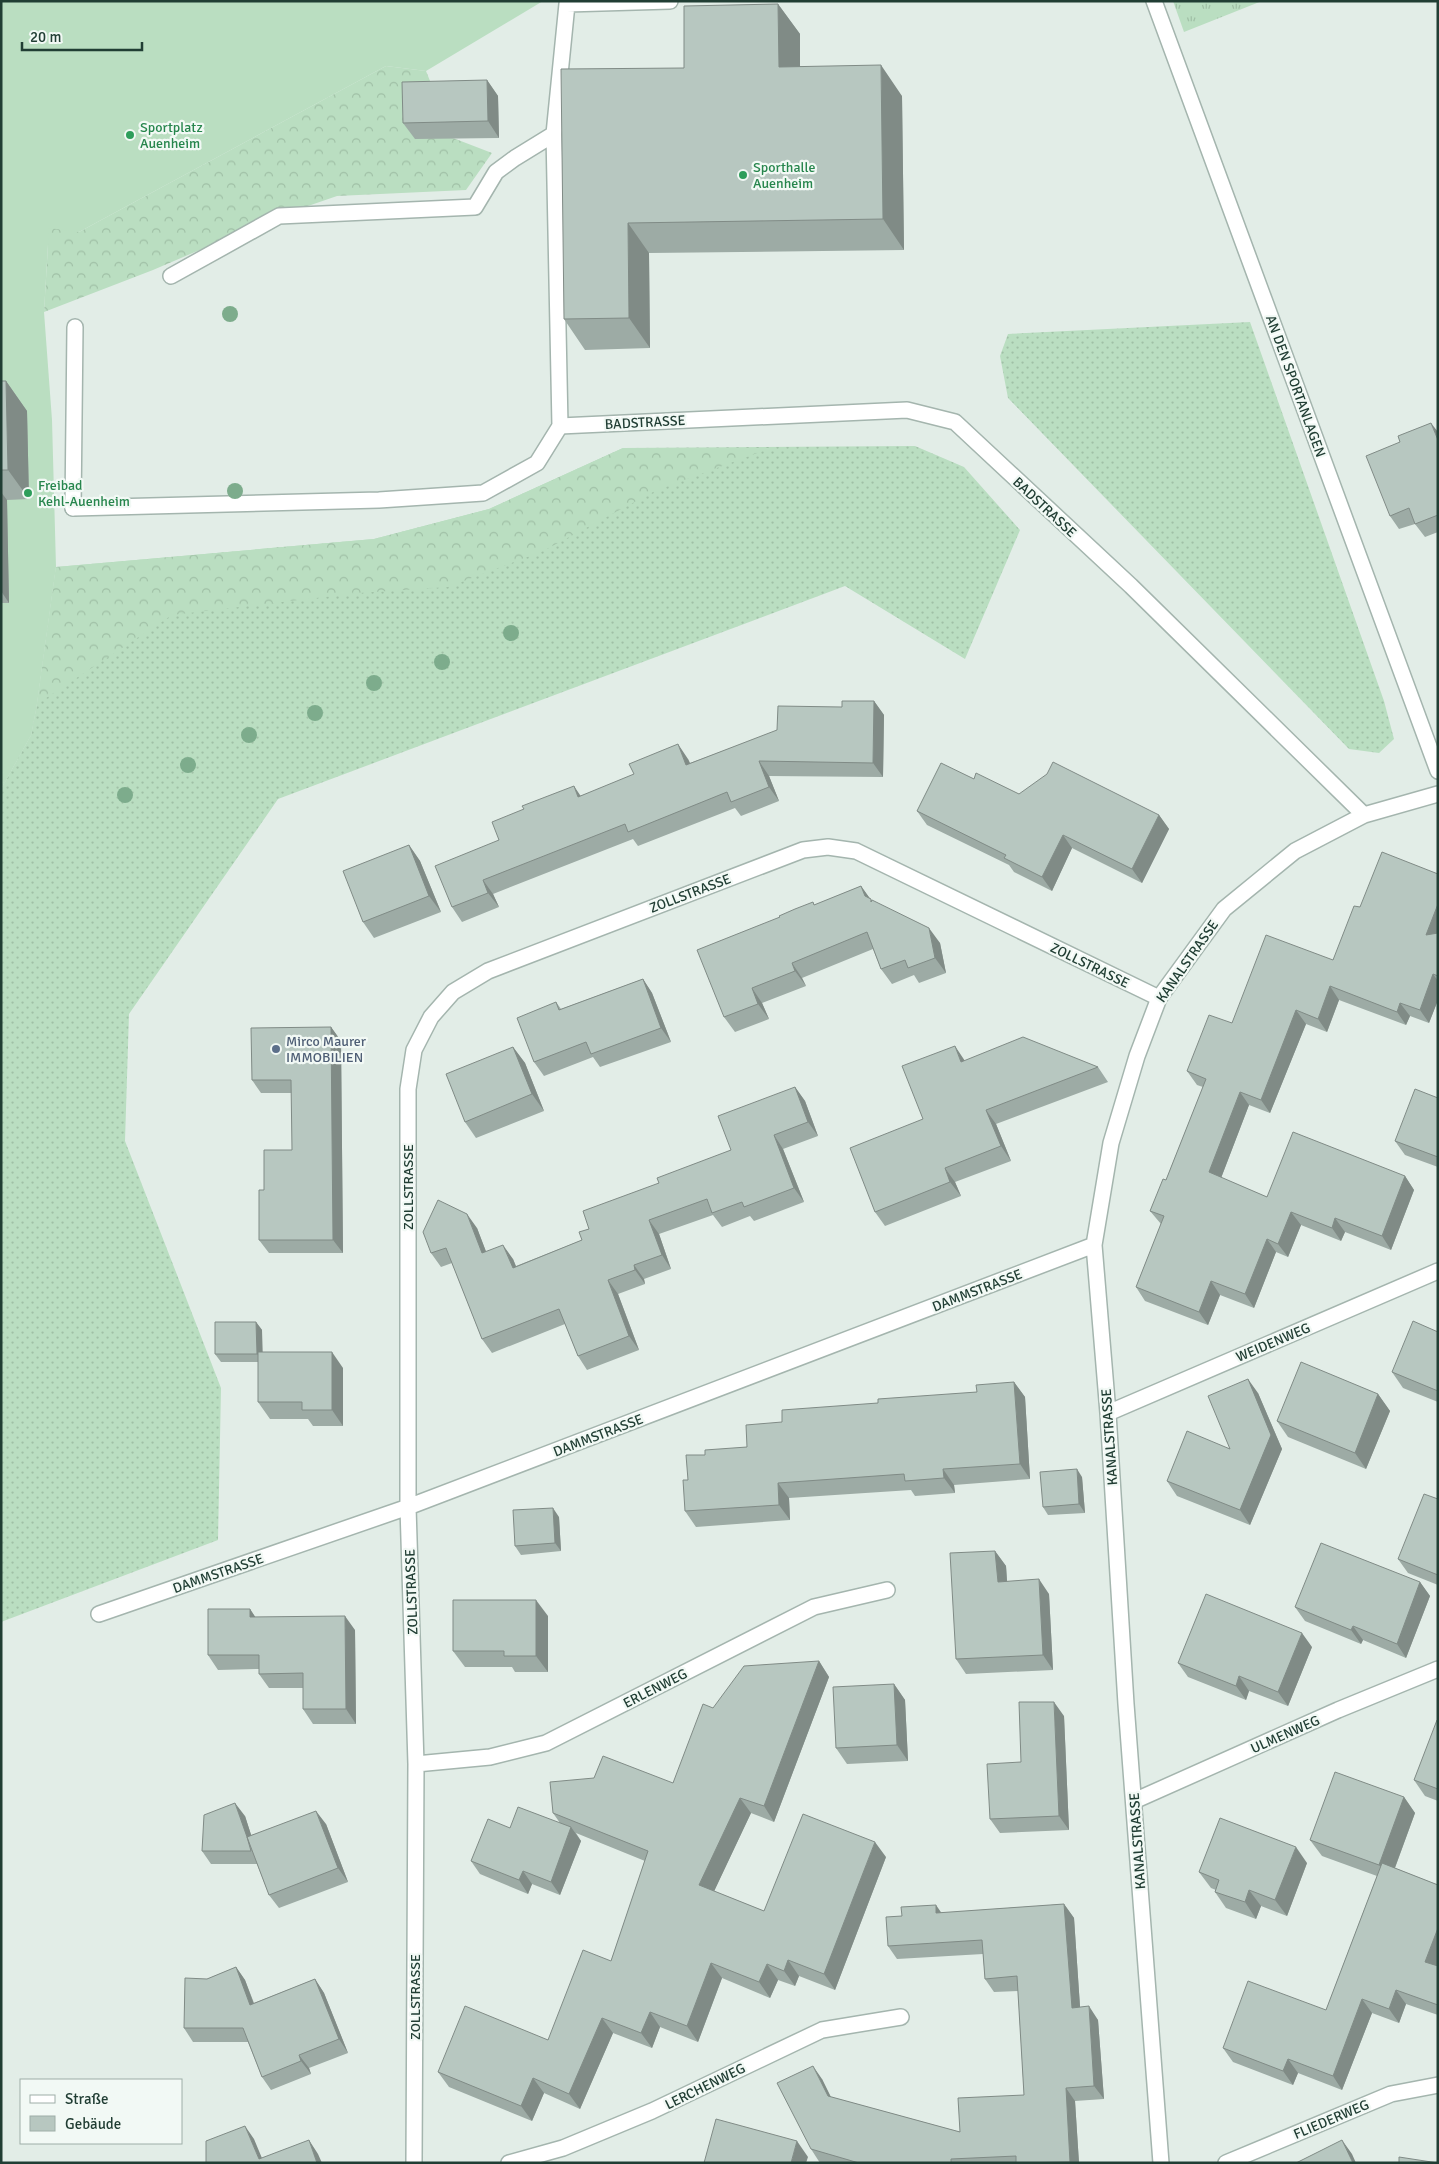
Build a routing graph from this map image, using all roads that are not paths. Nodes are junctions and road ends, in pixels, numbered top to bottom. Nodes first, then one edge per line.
1 (670, 1) edge
2 (1154, 1) edge
3 (554, 134) junction
4 (171, 276) dead end
5 (75, 327) dead end
6 (560, 426) junction
7 (1438, 771) edge
8 (1438, 794) edge
9 (1364, 815) junction
10 (1158, 998) junction
11 (1094, 1245) junction
12 (1438, 1271) edge
13 (1108, 1413) junction
14 (408, 1507) junction
15 (887, 1590) dead end
16 (99, 1614) dead end
17 (1438, 1669) edge
18 (416, 1764) junction
19 (1134, 1801) junction
20 (901, 2017) dead end
21 (1438, 2085) edge
22 (414, 2163) edge
23 (510, 2163) edge
24 (1161, 2163) edge
25 (1226, 2163) edge

1 - 3 street
2 - 7 street, AN DEN SPORTANLAGEN
3 - 4 street
3 - 6 street
5 - 6 street
6 - 9 street, BADSTRASSE
8 - 9 street
9 - 10 street, KANALSTRASSE
10 - 11 street, KANALSTRASSE
10 - 14 street, ZOLLSTRASSE
11 - 13 street, KANALSTRASSE
11 - 14 street, DAMMSTRASSE
12 - 13 street, WEIDENWEG
13 - 19 street, KANALSTRASSE
14 - 16 street, DAMMSTRASSE
14 - 18 street, ZOLLSTRASSE
15 - 18 street, ERLENWEG
17 - 19 street, ULMENWEG
18 - 22 street, ZOLLSTRASSE
19 - 24 street, KANALSTRASSE
20 - 23 street, LERCHENWEG
21 - 25 street, FLIEDERWEG

